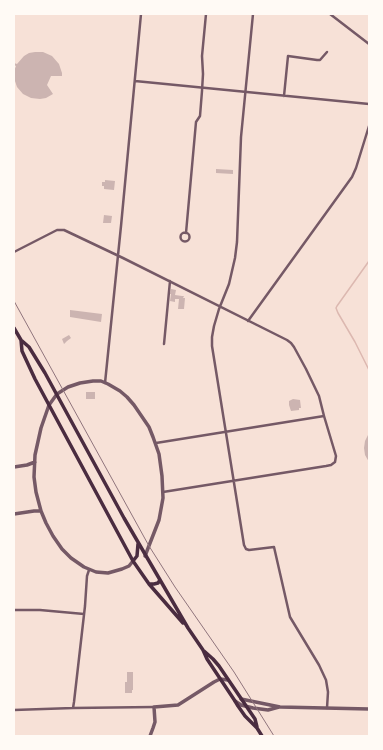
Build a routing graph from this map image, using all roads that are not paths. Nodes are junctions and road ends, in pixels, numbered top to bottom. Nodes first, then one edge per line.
1 (141, 14) edge
2 (206, 14) edge
3 (253, 14) edge
4 (330, 14) edge
5 (369, 44) edge
6 (327, 52) dead end
7 (135, 81) junction
8 (202, 88) junction
9 (245, 92) junction
10 (284, 96) junction
11 (369, 104) edge
12 (369, 126) edge
13 (186, 233) dead end
14 (14, 252) edge
15 (118, 255) junction
16 (170, 281) junction
17 (220, 306) junction
18 (248, 320) junction
19 (14, 328) edge
20 (21, 340) junction
21 (164, 344) dead end
22 (105, 383) junction
23 (57, 394) junction
24 (49, 405) junction
25 (324, 416) junction
26 (226, 432) junction
27 (156, 443) junction
28 (35, 462) junction
29 (14, 467) edge
30 (234, 481) junction
31 (163, 492) junction
32 (41, 511) junction
33 (14, 514) edge
34 (138, 543) junction
35 (145, 556) junction
36 (133, 561) junction
37 (89, 570) junction
38 (160, 580) junction
39 (149, 584) junction
40 (14, 610) edge
41 (84, 614) junction
42 (188, 628) junction
43 (203, 650) junction
44 (220, 679) junction
45 (228, 680) junction
46 (241, 699) junction
47 (235, 701) junction
48 (154, 707) junction
49 (247, 707) junction
50 (280, 707) junction
51 (73, 708) junction
52 (327, 708) junction
53 (369, 709) edge
54 (14, 710) edge
55 (257, 728) junction
56 (150, 736) edge
57 (262, 736) edge

1 - 7 street
2 - 8 street
3 - 9 street
4 - 5 street
6 - 10 street
7 - 8 street
7 - 15 street
8 - 9 street
8 - 13 street
9 - 10 street
9 - 17 street
10 - 11 street
12 - 18 street
14 - 15 street
15 - 16 street
15 - 22 street
16 - 17 street
16 - 21 street
17 - 18 street
17 - 26 street
18 - 25 street
19 - 20 main road
20 - 23 main road
20 - 24 main road
22 - 23 street
22 - 27 street
23 - 24 street
23 - 34 main road
24 - 28 street
24 - 36 main road
25 - 26 street
25 - 30 street
26 - 27 street
26 - 30 street
27 - 31 street
28 - 29 street
28 - 32 street
30 - 31 street
30 - 52 street
31 - 35 street
32 - 33 street
32 - 37 street
34 - 35 main road
34 - 36 main road
35 - 38 main road
36 - 37 street
36 - 39 main road
37 - 41 street
38 - 39 main road
38 - 42 main road
39 - 42 main road
40 - 41 street
41 - 51 street
42 - 43 main road
43 - 44 main road
43 - 45 main road
44 - 45 street
44 - 47 main road
44 - 48 street
45 - 46 main road
46 - 49 main road
46 - 50 street
47 - 49 street
47 - 55 main road
48 - 51 street
48 - 56 street
49 - 50 street
49 - 55 main road
50 - 52 street
51 - 54 street
52 - 53 street
55 - 57 main road

